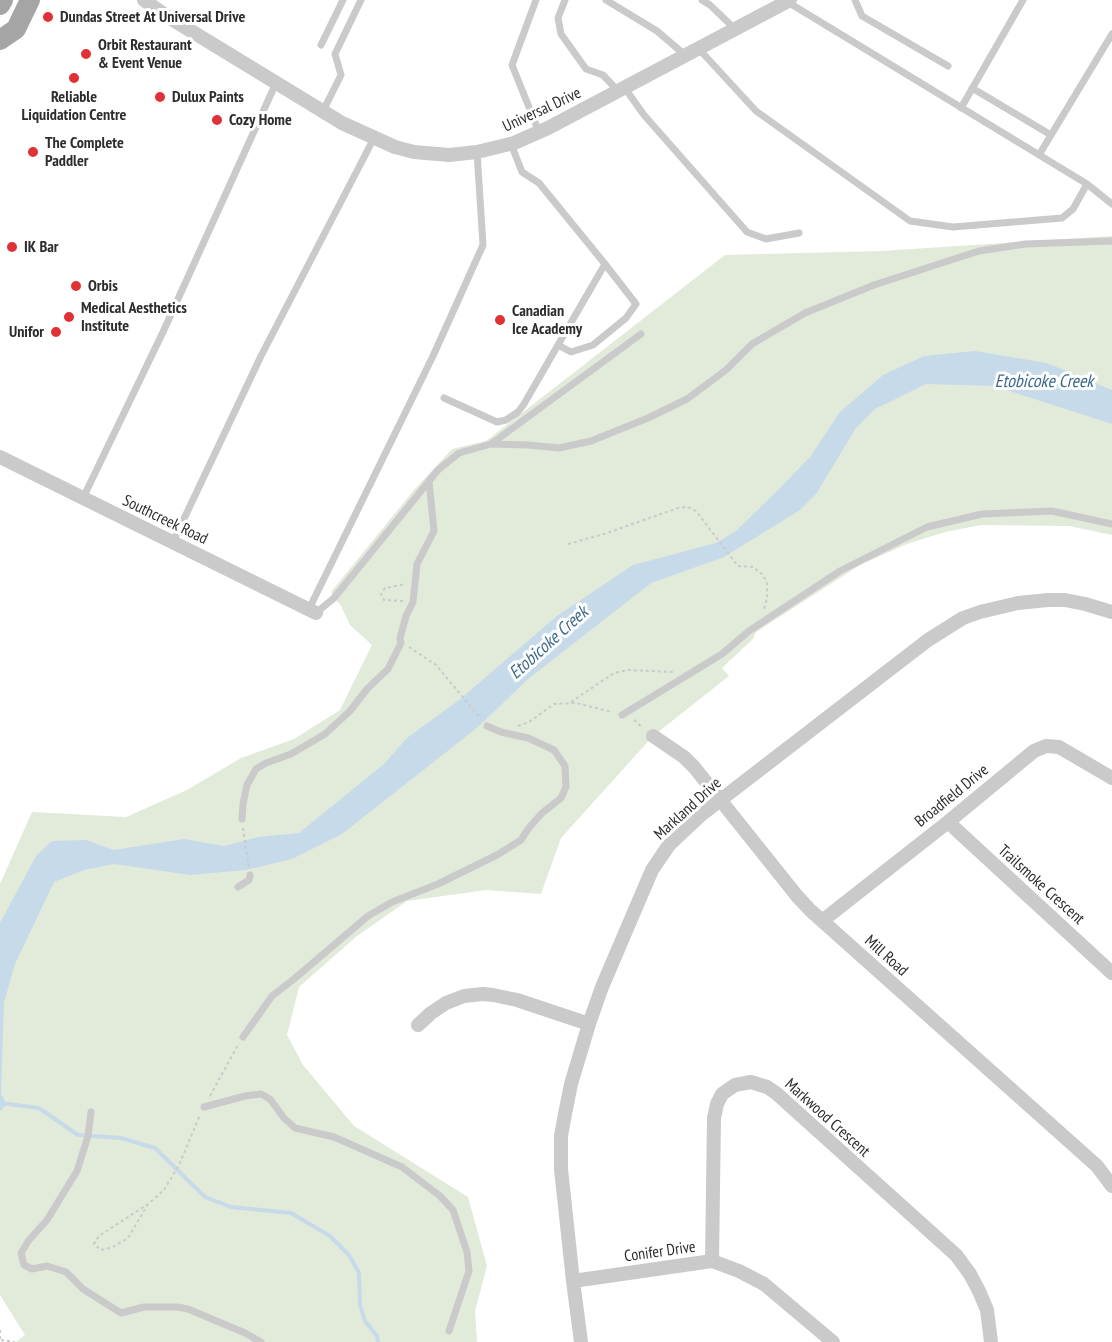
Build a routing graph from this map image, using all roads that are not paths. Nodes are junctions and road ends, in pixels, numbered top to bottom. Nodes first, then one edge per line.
1 (3, 0) edge
2 (30, 0) edge
3 (144, 0) edge
4 (343, 0) edge
5 (361, 0) edge
6 (536, 0) edge
7 (565, 0) edge
8 (606, 0) edge
9 (702, 0) edge
10 (855, 0) edge
11 (1023, 0) edge
12 (787, 1) edge
13 (0, 5) edge
14 (735, 29) junction
15 (1112, 34) edge
16 (0, 40) edge
17 (321, 45) dead end
18 (692, 52) junction
19 (948, 66) dead end
20 (276, 82) junction
21 (972, 88) junction
22 (621, 89) junction
23 (961, 108) junction
24 (323, 111) junction
25 (539, 132) junction
26 (1051, 135) junction
27 (374, 138) junction
28 (511, 144) junction
29 (477, 152) junction
30 (1039, 155) junction
31 (1087, 184) junction
32 (1112, 204) edge
33 (800, 233) dead end
34 (1112, 241) edge
35 (605, 264) junction
36 (641, 334) dead end
37 (558, 345) junction
38 (444, 398) dead end
39 (490, 444) junction
40 (0, 457) edge
41 (429, 481) junction
42 (82, 498) junction
43 (1112, 525) edge
44 (173, 542) junction
45 (313, 611) junction
46 (1112, 612) edge
47 (622, 715) road end
48 (487, 726) road end
49 (653, 736) road end
50 (1112, 778) edge
51 (721, 800) junction
52 (242, 819) road end
53 (948, 822) junction
54 (250, 875) road end
55 (238, 887) dead end
56 (822, 921) junction
57 (1112, 973) edge
58 (589, 1024) junction
59 (418, 1025) dead end
60 (243, 1037) dead end
61 (204, 1107) dead end
62 (92, 1112) dead end
63 (1112, 1186) edge
64 (712, 1261) junction
65 (573, 1281) junction
66 (448, 1331) dead end
67 (261, 1342) edge
68 (581, 1342) edge
69 (834, 1342) edge
70 (991, 1342) edge

1 - 13 main road
2 - 16 main road
3 - 20 street, Universal Drive
4 - 17 lane
5 - 24 lane
6 - 25 lane
7 - 22 lane
8 - 18 lane
9 - 14 lane
10 - 19 lane
11 - 21 lane
12 - 14 street, Universal Drive
12 - 23 lane
14 - 18 street, Universal Drive
15 - 26 lane
18 - 22 street, Universal Drive
18 - 31 lane
20 - 24 street, Universal Drive
20 - 42 lane
21 - 23 lane
21 - 26 lane
22 - 25 street, Universal Drive
22 - 33 lane
23 - 30 lane
24 - 27 street, Universal Drive
25 - 28 street, Universal Drive
26 - 30 lane
27 - 29 street, Universal Drive
27 - 44 lane
28 - 29 street, Universal Drive
28 - 35 lane
29 - 45 lane
30 - 31 lane
31 - 32 lane
34 - 39 lane
35 - 37 lane
35 - 37 lane
36 - 39 lane
37 - 38 lane
39 - 41 lane
40 - 42 street, Southcreek Road
41 - 45 lane
41 - 52 lane
42 - 44 street, Southcreek Road
43 - 47 lane
44 - 45 street, Southcreek Road
46 - 51 street, Markland Drive
48 - 60 lane
49 - 51 street, Mill Road
50 - 53 street, Broadfield Drive
51 - 56 street, Mill Road
51 - 58 street, Markland Drive
53 - 56 street, Broadfield Drive
53 - 57 street, Trailsmoke Crescent
54 - 55 lane
56 - 63 street, Mill Road
58 - 59 street
58 - 65 street, Markland Drive
61 - 66 lane
62 - 67 lane
64 - 65 street, Conifer Drive
64 - 69 street, Conifer Drive
64 - 70 street, Markwood Crescent
65 - 68 street, Markland Drive

